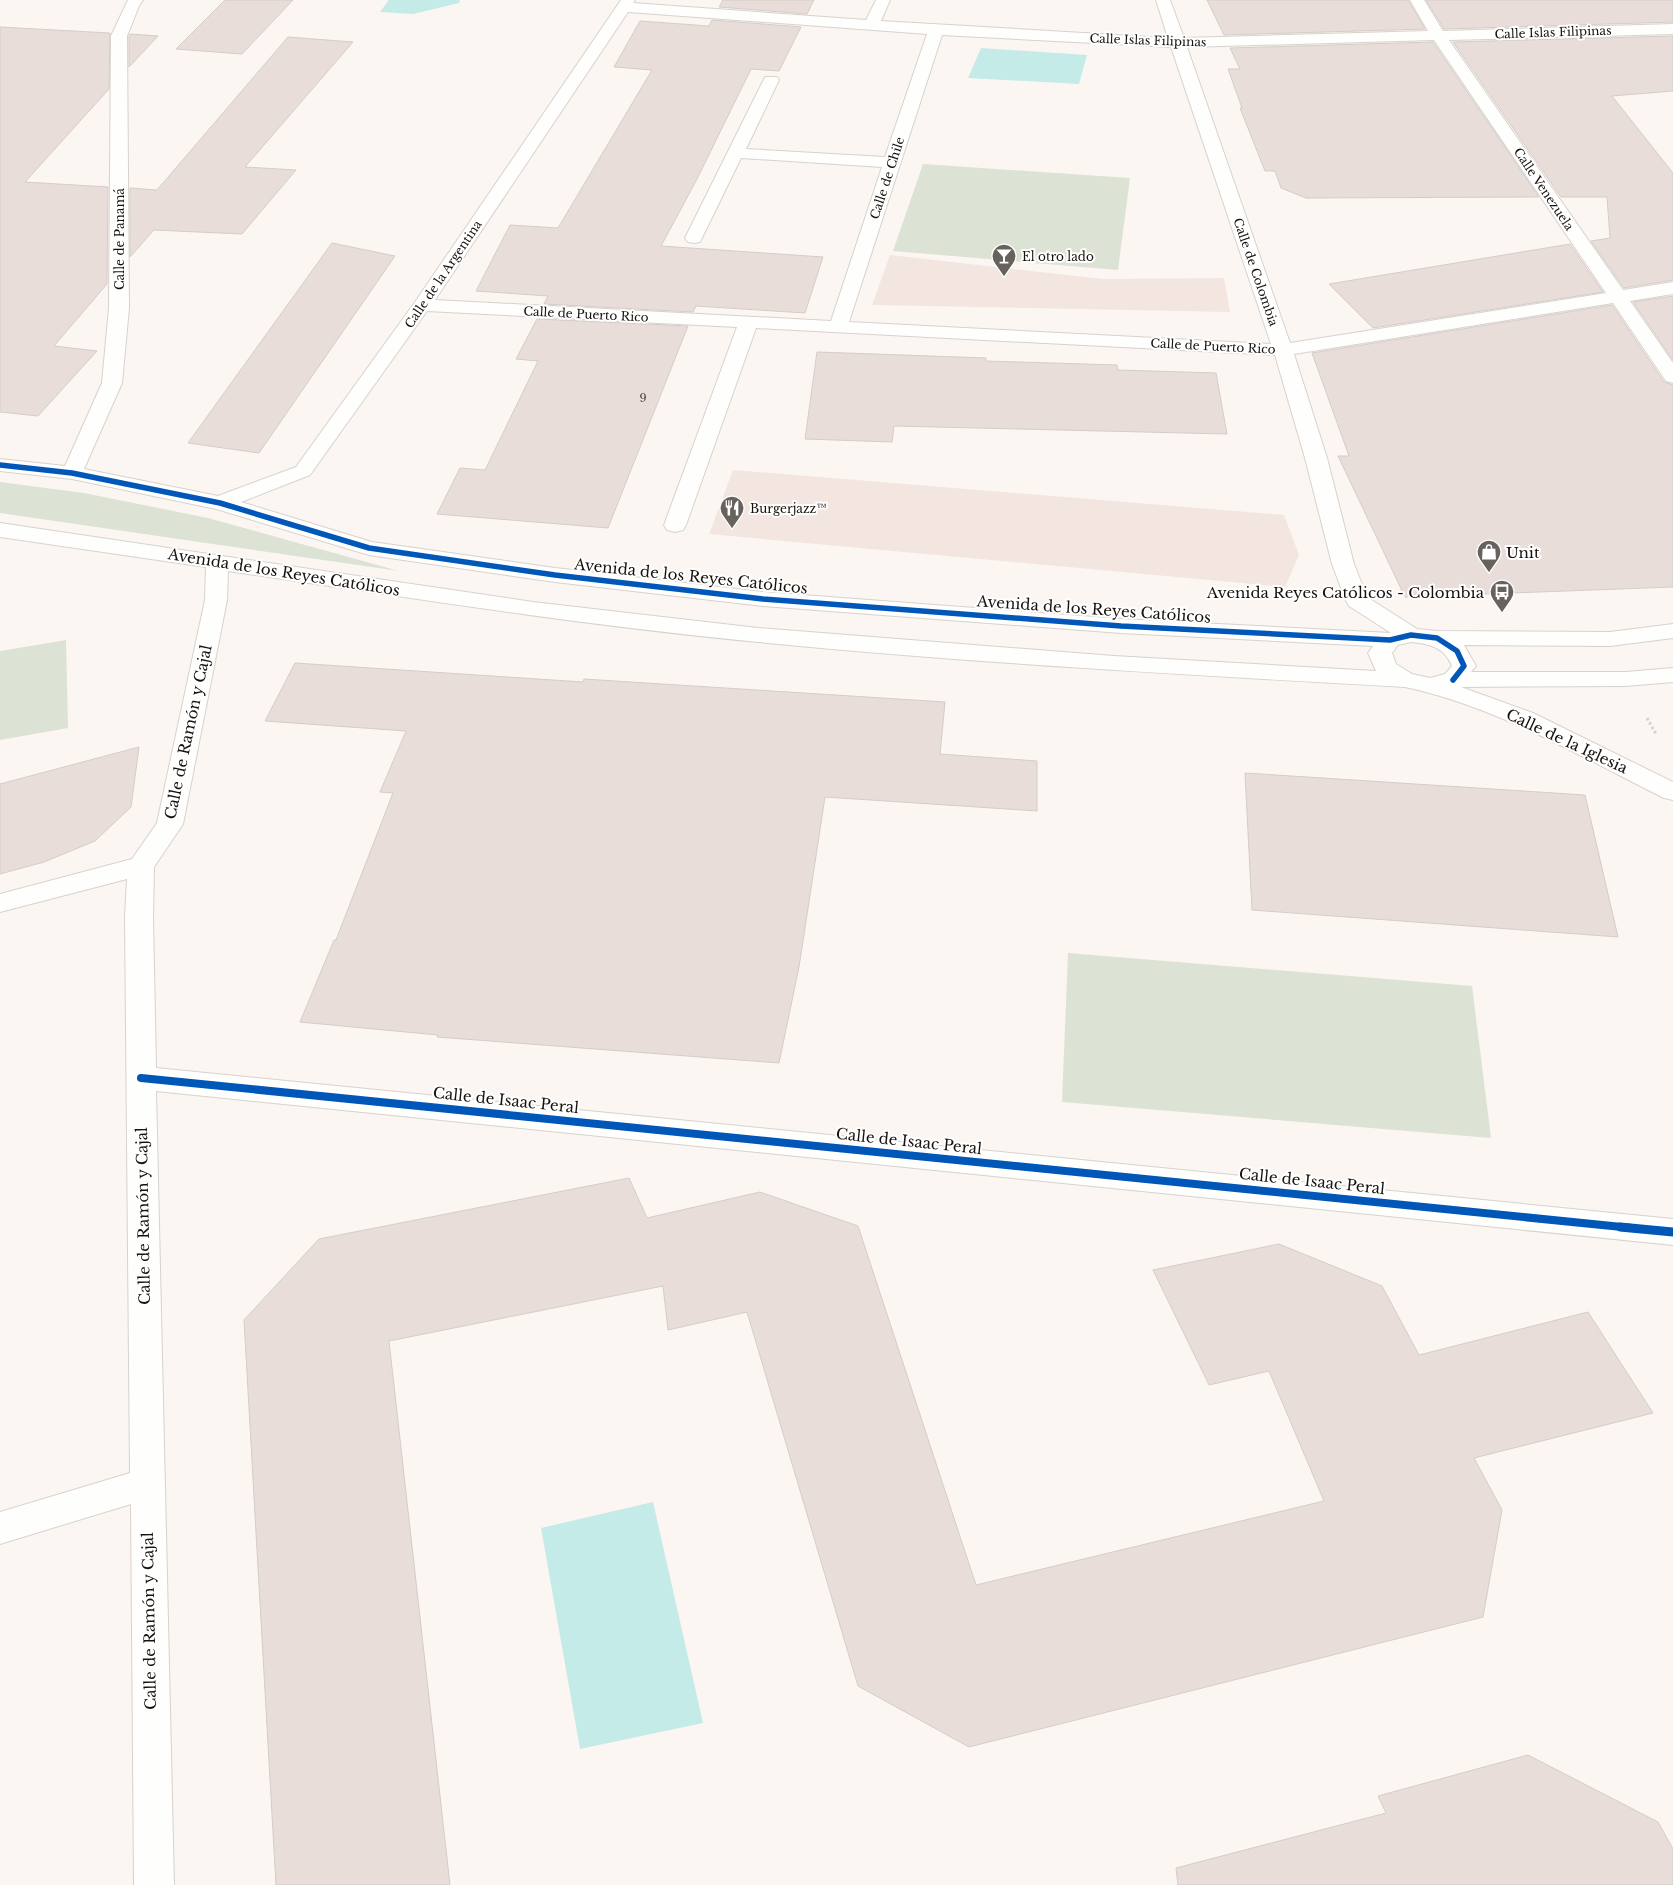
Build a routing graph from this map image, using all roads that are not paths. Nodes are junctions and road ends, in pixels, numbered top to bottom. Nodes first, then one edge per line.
1 (136, 0) edge
2 (883, 0) edge
3 (1163, 0) edge
4 (1417, 0) edge
5 (626, 3) edge
6 (872, 25) junction
7 (1673, 28) edge
8 (936, 30) junction
9 (1438, 35) junction
10 (1178, 43) junction
11 (771, 80) dead end
12 (736, 153) junction
13 (892, 164) junction
14 (694, 238) dead end
15 (1673, 288) edge
16 (1618, 296) junction
17 (422, 305) junction
18 (749, 322) junction
19 (838, 327) junction
20 (1283, 350) junction
21 (1673, 377) edge
22 (0, 465) edge
23 (72, 473) junction
24 (220, 503) junction
25 (675, 525) dead end
26 (0, 530) edge
27 (217, 561) junction
28 (1673, 631) edge
29 (1673, 636) edge
30 (1400, 637) junction
31 (1437, 638) junction
32 (1610, 639) junction
33 (1673, 675) edge
34 (1405, 680) junction
35 (1442, 682) junction
36 (1673, 792) edge
37 (141, 866) junction
38 (0, 902) edge
39 (141, 1078) junction
40 (1671, 1224) edge
41 (147, 1484) junction
42 (0, 1528) edge
43 (154, 1885) edge

1 - 23 street, Calle de Panamá
2 - 6 street
3 - 10 street, Calle de Colombia
4 - 9 street, Calle Venezuela
5 - 6 street, Calle Islas Filipinas
5 - 17 street, Calle de la Argentina
6 - 8 street, Calle Islas Filipinas
7 - 9 street, Calle Islas Filipinas
8 - 10 street, Calle Islas Filipinas
8 - 13 street, Calle de Chile
9 - 10 street, Calle Islas Filipinas
9 - 16 street, Calle Venezuela
10 - 20 street, Calle de Colombia
11 - 12 street
12 - 13 street
12 - 14 street
13 - 19 street, Calle de Chile
15 - 16 street, Calle de Puerto Rico
16 - 20 street, Calle de Puerto Rico
16 - 21 street, Calle Venezuela
17 - 18 street, Calle de Puerto Rico
17 - 24 street, Calle de la Argentina
18 - 19 street, Calle de Puerto Rico
18 - 25 street
19 - 20 street, Calle de Puerto Rico
20 - 30 street, Calle de Colombia
22 - 23 street, Avenida de los Reyes Católicos
23 - 24 street, Avenida de los Reyes Católicos
24 - 30 street, Avenida de los Reyes Católicos
26 - 27 street, Avenida de los Reyes Católicos
27 - 34 street, Avenida de los Reyes Católicos
27 - 37 street, Calle de Ramón y Cajal
28 - 32 street
29 - 32 street
30 - 31 street, Avenida de los Reyes Católicos
30 - 34 street
31 - 32 street
31 - 35 street
33 - 35 street
34 - 35 street, Avenida de los Reyes Católicos
35 - 36 street, Calle de la Iglesia
37 - 38 street
37 - 39 street, Calle de Ramón y Cajal
39 - 40 street, Calle de Isaac Peral
39 - 41 street, Calle de Ramón y Cajal
41 - 42 street
41 - 43 street, Calle de Ramón y Cajal

